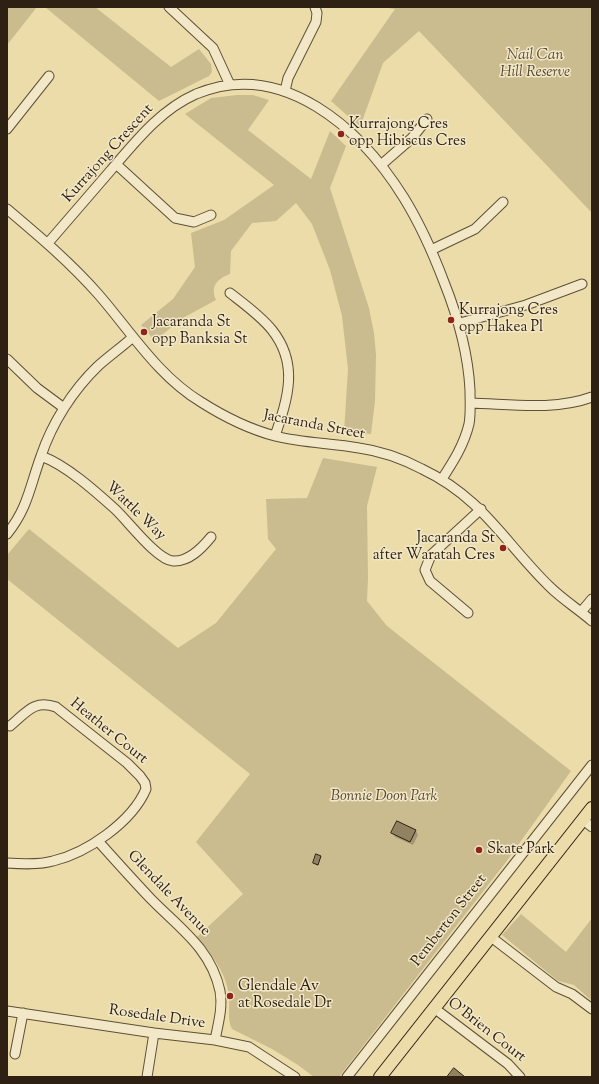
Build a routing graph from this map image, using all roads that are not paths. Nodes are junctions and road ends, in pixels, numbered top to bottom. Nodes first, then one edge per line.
1 (169, 7) edge
2 (316, 7) edge
3 (49, 76) dead end
4 (230, 85) junction
5 (285, 91) junction
6 (427, 119) dead end
7 (7, 129) edge
8 (116, 164) junction
9 (381, 165) junction
10 (503, 202) dead end
11 (7, 209) edge
12 (211, 215) dead end
13 (48, 243) junction
14 (431, 250) junction
15 (582, 284) dead end
16 (230, 293) dead end
17 (460, 323) junction
18 (133, 337) junction
19 (7, 359) edge
20 (592, 397) edge
21 (470, 403) junction
22 (64, 408) junction
23 (275, 436) junction
24 (41, 456) junction
25 (442, 480) junction
26 (481, 509) junction
27 (7, 534) edge
28 (211, 538) dead end
29 (592, 599) edge
30 (581, 612) junction
31 (468, 613) dead end
32 (592, 621) edge
33 (10, 726) dead end
34 (592, 765) edge
35 (592, 808) edge
36 (587, 823) edge
37 (98, 841) junction
38 (7, 863) edge
39 (491, 937) junction
40 (434, 1008) junction
41 (592, 1010) edge
42 (7, 1011) edge
43 (22, 1013) junction
44 (154, 1033) junction
45 (215, 1040) junction
46 (15, 1054) dead end
47 (147, 1077) edge
48 (295, 1077) edge
49 (348, 1077) edge
50 (380, 1077) edge
51 (520, 1077) edge

1 - 4 street
2 - 5 street
3 - 7 street
4 - 5 street, Kurrajong Crescent
4 - 8 street, Kurrajong Crescent
5 - 9 street, Kurrajong Crescent
6 - 9 street
8 - 12 street
8 - 13 street, Kurrajong Crescent
9 - 14 street, Kurrajong Crescent
10 - 14 street
11 - 13 street, Jacaranda Street
13 - 18 street, Jacaranda Street
14 - 17 street, Kurrajong Crescent
15 - 17 street
16 - 23 street
17 - 21 street, Kurrajong Crescent
18 - 22 street
18 - 23 street, Jacaranda Street
19 - 22 street
20 - 21 street
21 - 25 street, Kurrajong Crescent
22 - 24 street
23 - 25 street, Jacaranda Street
24 - 27 street
24 - 28 street, Wattle Way
25 - 26 street, Jacaranda Street
26 - 30 street, Jacaranda Street
26 - 31 street
29 - 30 street
30 - 32 street, Jacaranda Street
33 - 37 street, Heather Court
34 - 49 street, Pemberton Street
35 - 36 main road
36 - 39 main road
37 - 38 street
37 - 45 street, Glendale Avenue
39 - 40 main road
39 - 41 street
40 - 50 main road
40 - 51 street, O'Brien Court
42 - 43 street, Rosedale Drive
43 - 44 street, Rosedale Drive
43 - 46 street
44 - 45 street, Rosedale Drive
44 - 47 street
45 - 48 street, Rosedale Drive

